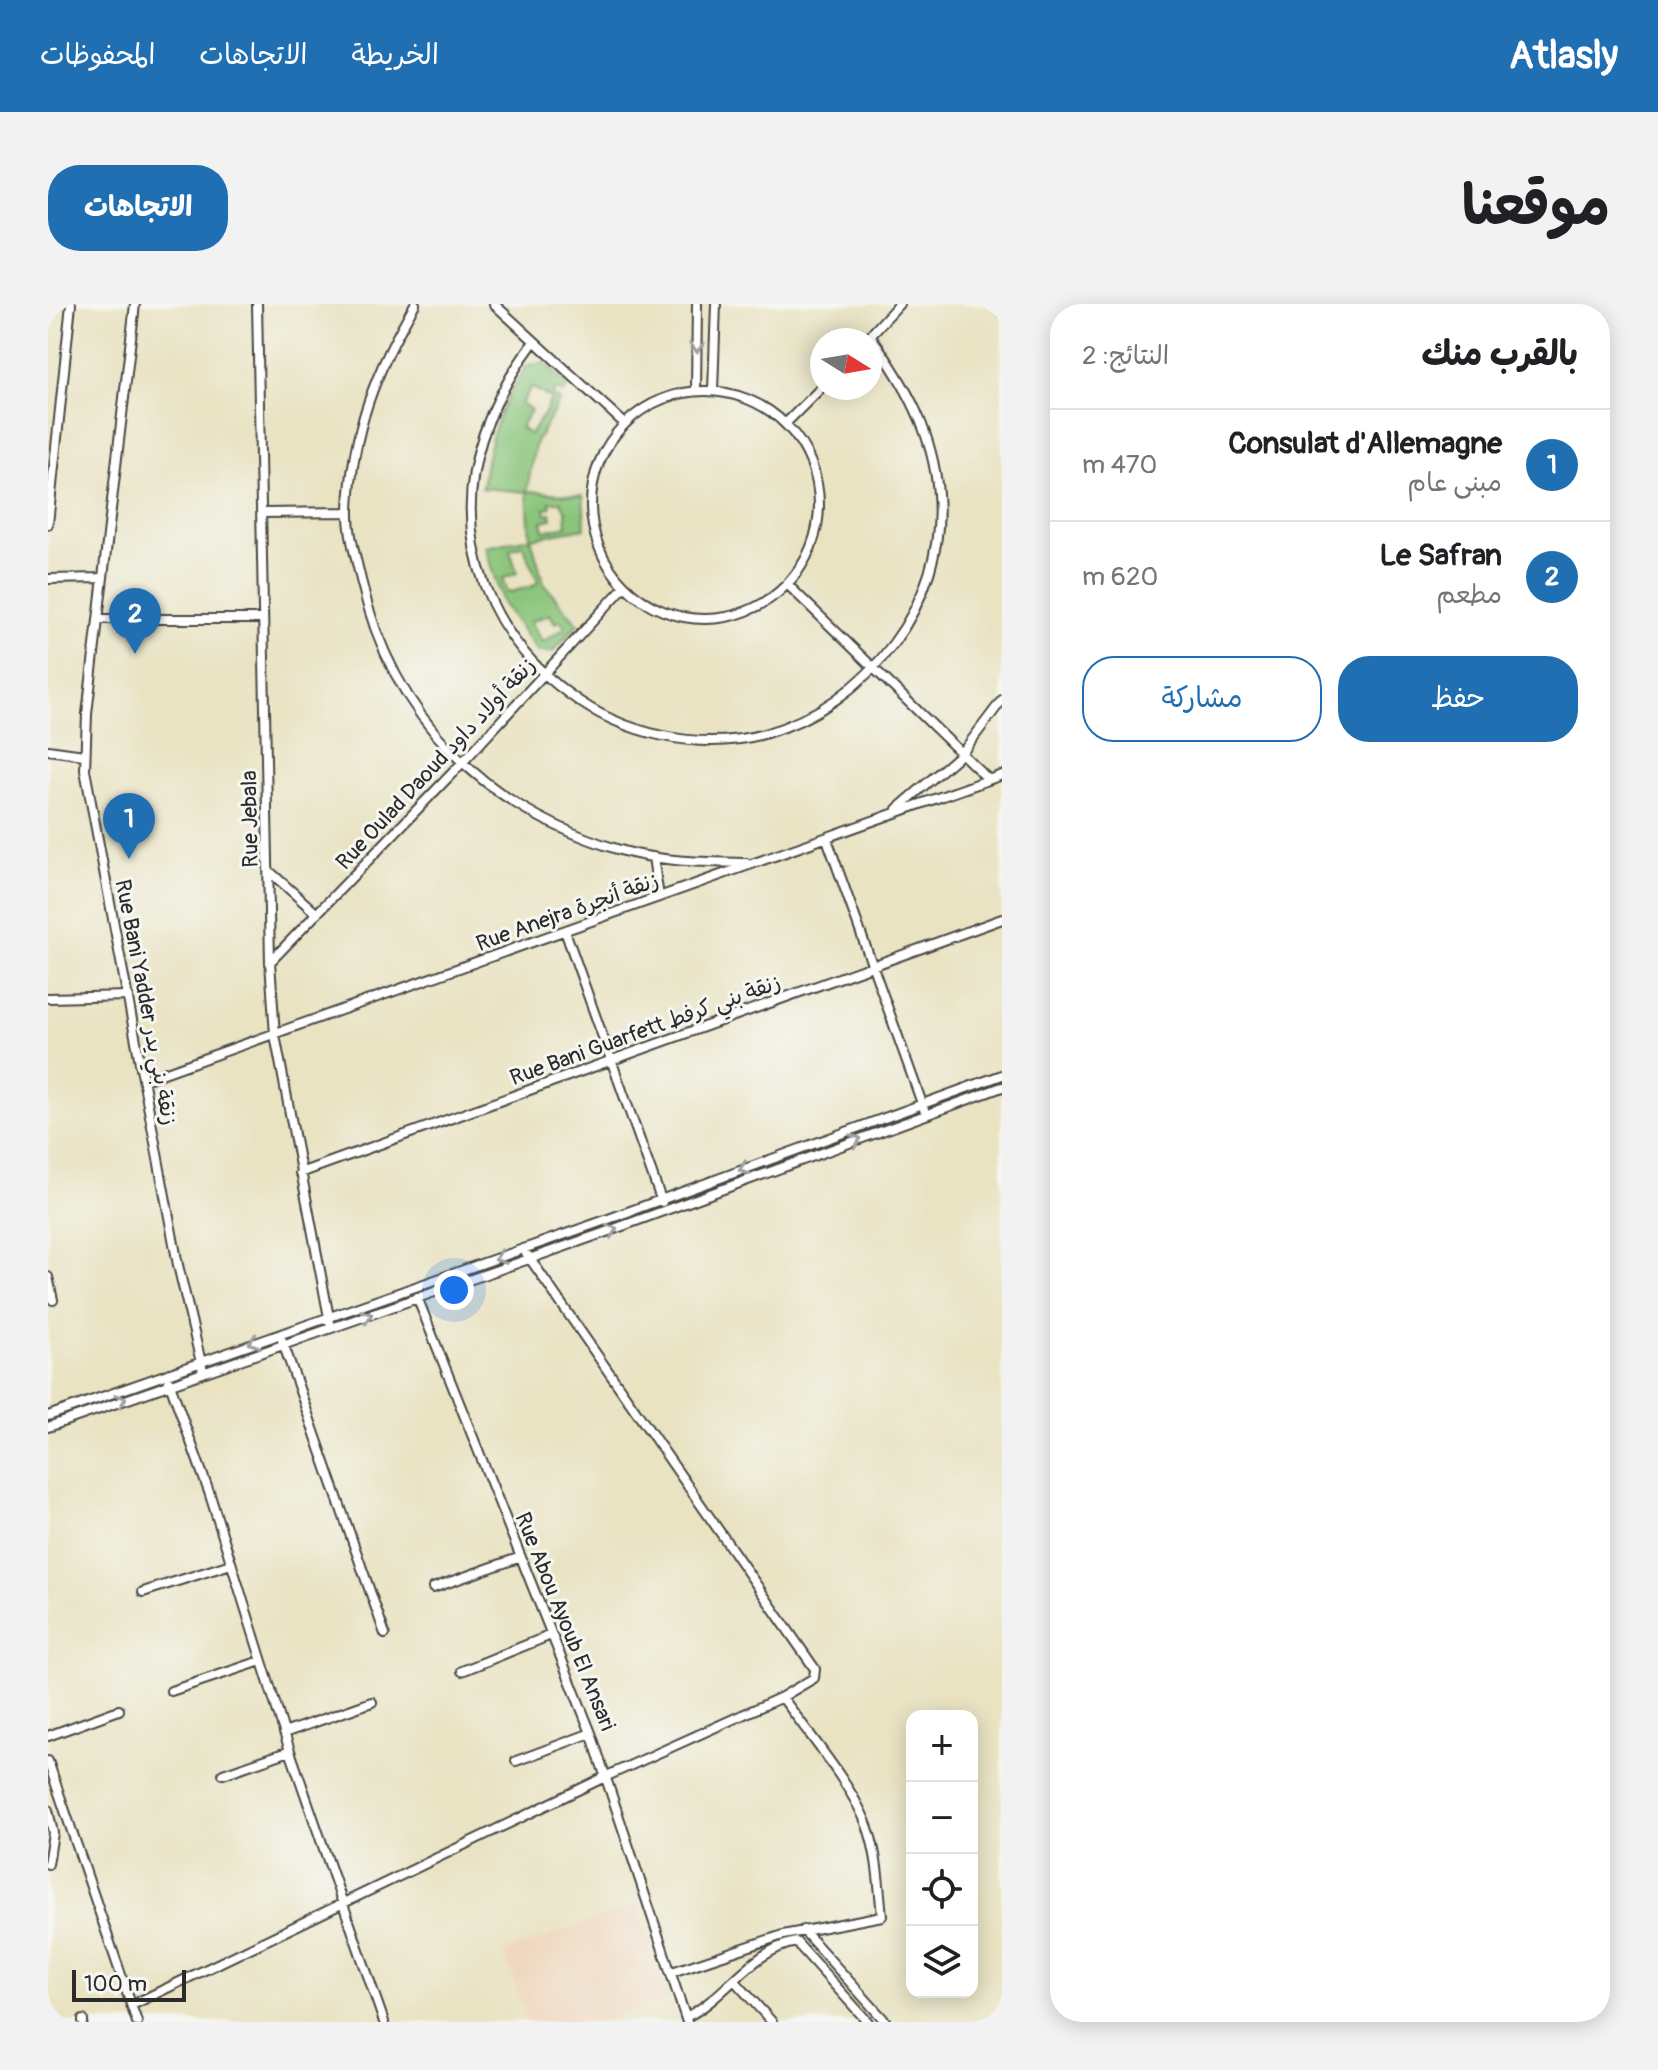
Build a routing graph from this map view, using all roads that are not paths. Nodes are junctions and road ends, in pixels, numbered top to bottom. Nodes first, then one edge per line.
1 (71, 304) edge
2 (135, 304) edge
3 (257, 304) edge
4 (415, 304) edge
5 (494, 304) edge
6 (697, 304) edge
7 (716, 304) edge
8 (899, 304) edge
9 (996, 304) edge
10 (1002, 313) edge
11 (877, 328) edge
12 (533, 343) junction
13 (882, 356) edge
14 (696, 391) junction
15 (713, 391) junction
16 (810, 399) edge
17 (625, 424) junction
18 (785, 424) junction
19 (349, 512) junction
20 (262, 513) junction
21 (48, 524) edge
22 (103, 578) junction
23 (48, 579) edge
24 (787, 584) junction
25 (625, 586) junction
26 (98, 619) junction
27 (263, 619) junction
28 (874, 668) junction
29 (543, 674) junction
30 (1002, 700) edge
31 (48, 750) edge
32 (962, 753) junction
33 (84, 755) junction
34 (462, 763) junction
35 (1002, 775) edge
36 (988, 779) junction
37 (890, 815) junction
38 (827, 839) junction
39 (653, 857) junction
40 (751, 863) junction
41 (268, 870) junction
42 (659, 897) junction
43 (317, 914) junction
44 (1002, 919) edge
45 (565, 931) junction
46 (270, 962) junction
47 (873, 968) junction
48 (48, 996) edge
49 (128, 996) junction
50 (275, 1035) junction
51 (610, 1060) junction
52 (1002, 1075) edge
53 (144, 1080) junction
54 (1002, 1087) edge
55 (922, 1105) junction
56 (926, 1115) junction
57 (300, 1173) junction
58 (662, 1200) junction
59 (665, 1210) junction
60 (524, 1250) junction
61 (529, 1259) junction
62 (48, 1277) edge
63 (413, 1288) junction
64 (417, 1299) junction
65 (53, 1300) dead end
66 (329, 1317) junction
67 (331, 1328) junction
68 (279, 1334) junction
69 (283, 1344) junction
70 (200, 1361) junction
71 (203, 1371) junction
72 (166, 1372) junction
73 (170, 1383) junction
74 (48, 1416) edge
75 (48, 1427) edge
76 (521, 1557) junction
77 (231, 1564) junction
78 (433, 1588) dead end
79 (143, 1592) dead end
80 (385, 1634) dead end
81 (551, 1635) junction
82 (261, 1661) junction
83 (462, 1671) dead end
84 (171, 1691) dead end
85 (782, 1697) junction
86 (372, 1702) dead end
87 (119, 1710) dead end
88 (284, 1733) junction
89 (591, 1733) junction
90 (48, 1736) edge
91 (290, 1751) junction
92 (48, 1761) edge
93 (516, 1761) dead end
94 (223, 1774) dead end
95 (607, 1776) junction
96 (48, 1810) edge
97 (48, 1864) edge
98 (342, 1903) junction
99 (803, 1930) junction
100 (672, 1972) junction
101 (735, 1981) junction
102 (132, 2005) junction
103 (686, 2020) edge
104 (137, 2022) edge
105 (384, 2022) edge
106 (772, 2022) edge
107 (868, 2022) edge
108 (886, 2022) edge

1 - 21 street
2 - 22 street, Rue Bani Yadder زنقة بني يدر
3 - 20 street, Rue Jebala
4 - 19 street
5 - 12 street
6 -> 14 street
7 - 15 street
8 - 11 street
9 - 10 street
12 - 17 street
12 - 29 street
13 - 28 street
14 - 15 street
14 - 17 street
15 - 18 street
16 - 18 street
17 - 25 street
18 - 24 street
19 - 20 street
19 - 34 street
20 - 27 street, Rue Jebala
22 - 23 street
22 - 26 street, Rue Bani Yadder زنقة بني يدر
24 - 25 street
24 - 28 street
25 - 29 street, Rue Oulad Daoud زنقة أولاد داود
26 - 27 street
26 - 33 street, Rue Bani Yadder زنقة بني يدر
27 - 41 street, Rue Jebala
28 - 29 street
28 - 32 street
29 - 34 street, Rue Oulad Daoud زنقة أولاد داود
30 - 32 street
31 - 33 street
32 - 36 street
32 - 37 street
33 - 49 street, Rue Bani Yadder زنقة بني يدر
34 - 39 street
34 - 43 street, Rue Oulad Daoud زنقة أولاد داود
35 - 36 street, Rue Anejra زنقة أنجرة
36 - 37 street, Rue Anejra زنقة أنجرة
37 - 38 street, Rue Anejra زنقة أنجرة
38 - 40 street, Rue Anejra زنقة أنجرة
38 - 47 street
39 - 40 street
39 - 42 street
40 - 42 street, Rue Anejra زنقة أنجرة
41 - 43 street
41 - 46 street, Rue Jebala
42 - 45 street, Rue Anejra زنقة أنجرة
43 - 46 street, Rue Oulad Daoud زنقة أولاد داود
44 - 47 street, Rue Bani Guarfett زنقة بني كرفط
45 - 50 street, Rue Anejra زنقة أنجرة
45 - 51 street
46 - 50 street, Rue Jebala
47 - 51 street, Rue Bani Guarfett زنقة بني كرفط
47 - 55 street
48 - 49 street
49 - 53 street, Rue Bani Yadder زنقة بني يدر
50 - 53 street, Rue Anejra زنقة أنجرة
50 - 57 street, Rue Jebala
51 - 57 street, Rue Bani Guarfett زنقة بني كرفط
51 - 58 street
52 - 55 street
53 - 70 street, Rue Bani Yadder زنقة بني يدر
54 - 56 street
55 - 56 street
55 -> 58 street
59 -> 56 street
57 - 66 street, Rue Jebala
58 - 59 street
58 - 60 street
61 -> 59 street
60 - 61 street
60 -> 63 street
61 - 64 street
61 - 85 street
62 - 65 street
63 - 64 street, Rue Abou Ayoub El Ansari
63 - 66 street
67 -> 64 street
64 - 76 street, Rue Abou Ayoub El Ansari
66 - 67 street, Rue Jebala
66 - 68 street
67 - 69 street
68 - 69 street
68 -> 70 street
69 - 71 street
69 - 80 street
70 - 71 street, Rue Bani Yadder زنقة بني يدر
70 - 72 street
71 - 73 street
72 - 73 street
72 - 74 street
75 -> 73 street
73 - 77 street
76 - 78 street
76 - 81 street, Rue Abou Ayoub El Ansari
77 - 79 street
77 - 82 street
81 - 83 street
81 - 89 street, Rue Abou Ayoub El Ansari
82 - 84 street
82 - 88 street
85 - 95 street
85 - 99 street
86 - 88 street
87 - 90 street
88 - 91 street
89 - 93 street
89 - 95 street, Rue Abou Ayoub El Ansari
91 - 94 street
91 - 98 street
92 - 102 street
95 - 98 street
95 - 100 street, Rue Abou Ayoub El Ansari
96 - 97 street
98 - 102 street
98 - 105 street
99 - 100 street
99 - 108 street
100 - 103 street, Rue Abou Ayoub El Ansari
101 - 103 street
101 - 106 street
101 - 107 street
102 - 104 street

